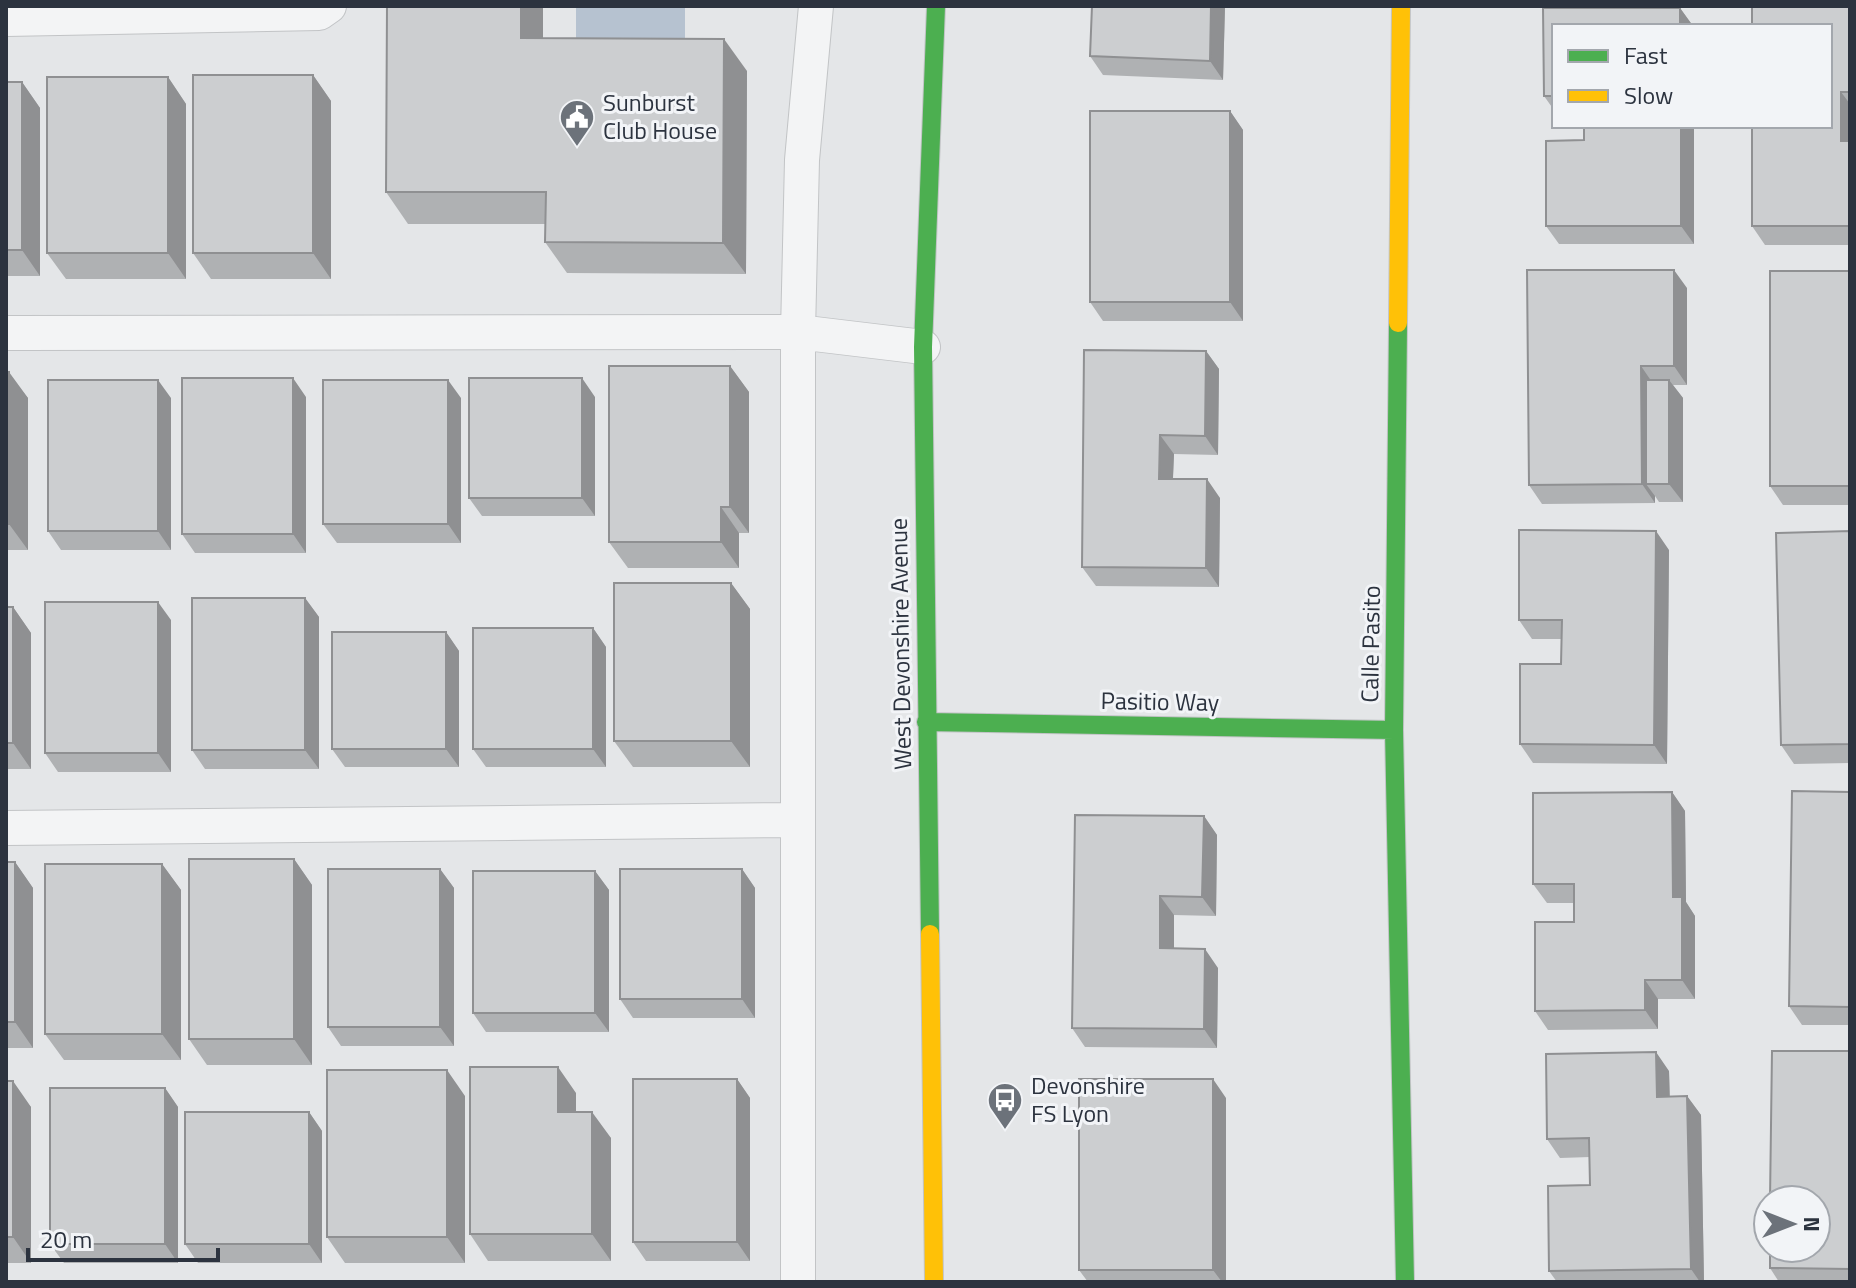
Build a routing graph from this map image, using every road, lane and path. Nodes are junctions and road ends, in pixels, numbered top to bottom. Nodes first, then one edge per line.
1 (329, 6) edge
2 (816, 6) edge
3 (936, 6) edge
4 (1401, 6) edge
5 (6, 19) edge
6 (798, 332) junction
7 (6, 333) edge
8 (923, 347) junction
9 (926, 722) junction
10 (1394, 730) junction
11 (797, 820) junction
12 (6, 828) edge
13 (798, 1282) edge
14 (934, 1282) edge
15 (1405, 1282) edge

1 - 5 lane
2 - 6 lane
3 - 8 street, West Devonshire Avenue
4 - 10 street, Calle Pasito
6 - 7 lane
6 - 8 lane
6 - 11 lane
8 - 9 street, West Devonshire Avenue
9 - 10 street, Pasitio Way
9 - 14 street, West Devonshire Avenue
10 - 15 street, Calle Pasito
11 - 12 lane
11 - 13 lane

